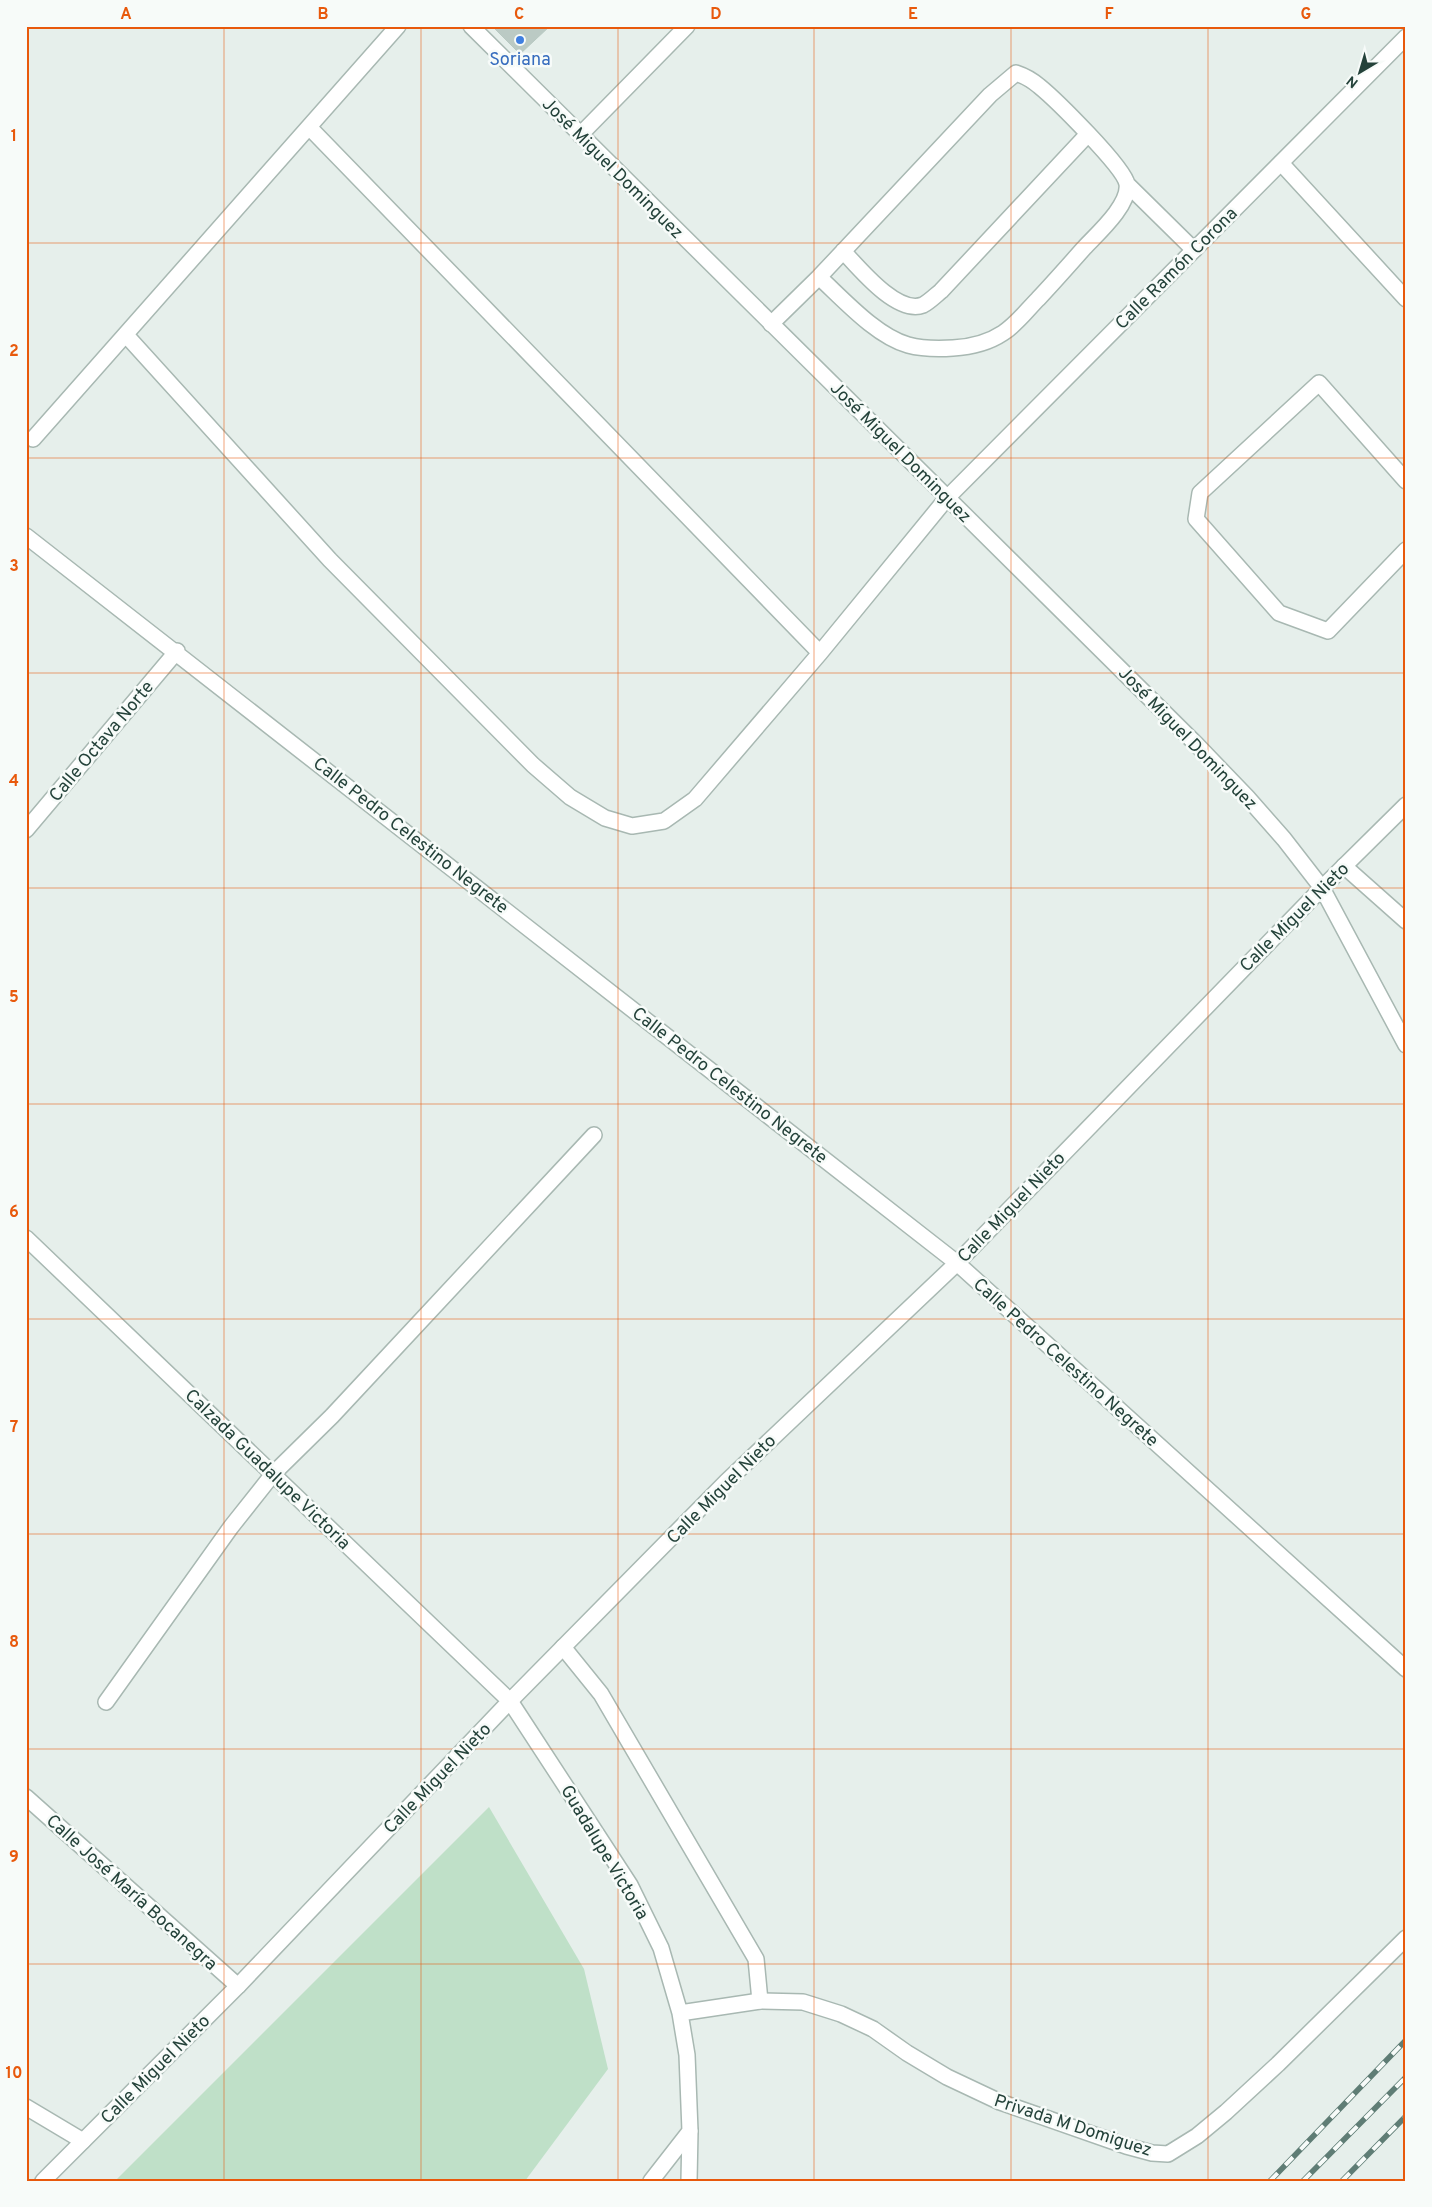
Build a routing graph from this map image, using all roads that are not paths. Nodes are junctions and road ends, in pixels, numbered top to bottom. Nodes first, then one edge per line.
1 (398, 26) edge
2 (471, 26) edge
3 (687, 26) edge
4 (1406, 38) edge
5 (308, 127) junction
6 (1088, 134) junction
7 (580, 135) junction
8 (1281, 163) junction
9 (1127, 184) junction
10 (1194, 250) junction
11 (843, 252) junction
12 (819, 277) junction
13 (1406, 299) edge
14 (771, 324) junction
15 (126, 335) junction
16 (33, 440) dead end
17 (1406, 481) edge
18 (947, 498) junction
19 (26, 536) edge
20 (1406, 550) edge
21 (177, 651) junction
22 (820, 653) junction
23 (1406, 805) edge
24 (26, 830) edge
25 (1344, 866) junction
26 (1322, 888) junction
27 (1406, 921) edge
28 (1406, 1045) edge
29 (594, 1135) dead end
30 (26, 1238) edge
31 (957, 1263) junction
32 (273, 1474) junction
33 (563, 1647) junction
34 (1406, 1669) edge
35 (510, 1701) junction
36 (106, 1702) dead end
37 (26, 1798) edge
38 (1406, 1938) edge
39 (238, 1986) junction
40 (760, 2001) junction
41 (680, 2013) junction
42 (26, 2107) edge
43 (690, 2131) junction
44 (83, 2140) junction
45 (43, 2181) edge
46 (651, 2181) edge
47 (689, 2181) edge

1 - 5 street
2 - 7 street, José Miguel Dominguez
3 - 7 street
4 - 8 street, Calle Ramón Corona
5 - 15 street
5 - 22 street
6 - 9 street
6 - 11 street
6 - 11 street
7 - 14 street, José Miguel Dominguez
8 - 10 street, Calle Ramón Corona
8 - 13 street
9 - 10 street
9 - 12 street
10 - 18 street, Calle Ramón Corona
11 - 12 street
12 - 14 street
14 - 18 street, José Miguel Dominguez
15 - 16 street
15 - 22 street, Calle Ramón Corona
17 - 20 street
18 - 22 street, Calle Ramón Corona
18 - 26 street, José Miguel Dominguez
19 - 21 street, Calle Pedro Celestino Negrete
21 - 24 street, Calle Octava Norte
21 - 31 street, Calle Pedro Celestino Negrete
23 - 25 street, Calle Miguel Nieto
25 - 26 street, Calle Miguel Nieto
25 - 27 street
26 - 28 street
26 - 31 street, Calle Miguel Nieto
29 - 32 street
30 - 32 street, Calzada Guadalupe Victoria
31 - 33 street, Calle Miguel Nieto
31 - 34 street, Calle Pedro Celestino Negrete
32 - 35 street, Calzada Guadalupe Victoria
32 - 36 street
33 - 35 street, Calle Miguel Nieto
33 - 40 street
35 - 39 street, Calle Miguel Nieto
35 - 41 street, Guadalupe Victoria
37 - 39 street, Calle José María Bocanegra
38 - 40 street, Privada M Domiguez
39 - 44 street, Calle Miguel Nieto
40 - 41 street, Privada M Domiguez
41 - 43 street, Guadalupe Victoria
42 - 44 street
43 - 46 street
43 - 47 street, Guadalupe Victoria
44 - 45 street, Calle Miguel Nieto

